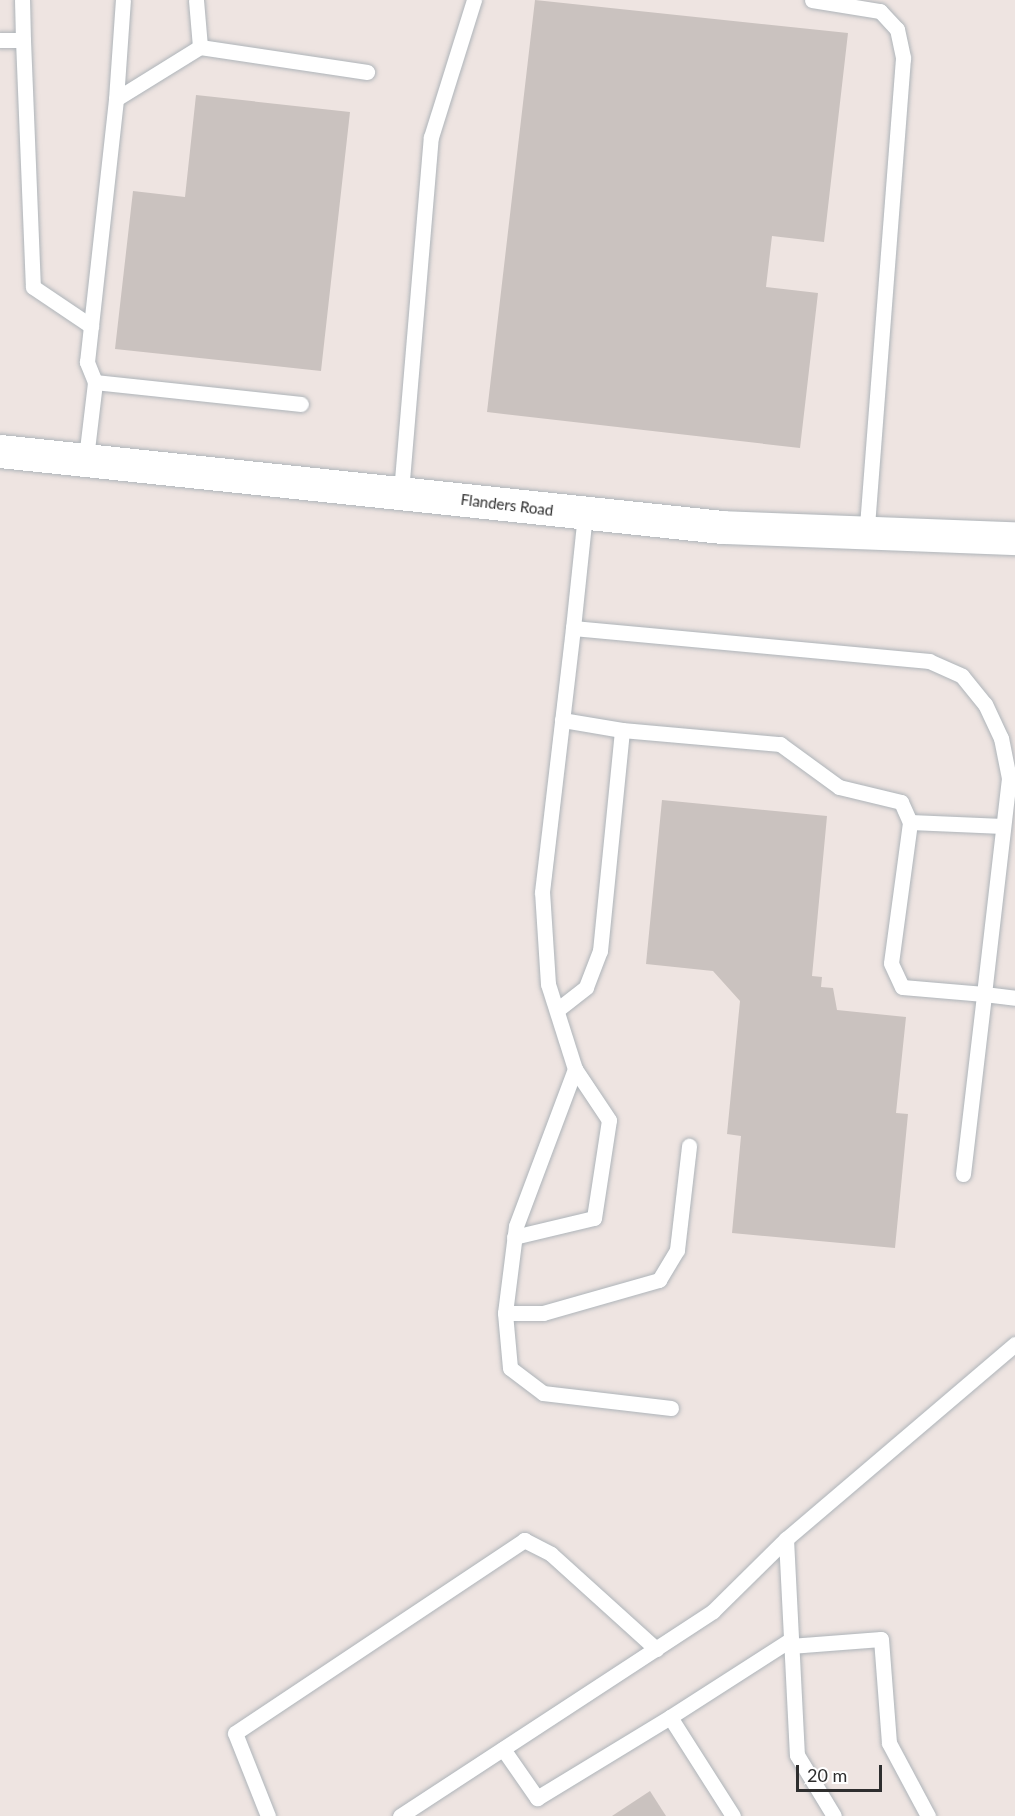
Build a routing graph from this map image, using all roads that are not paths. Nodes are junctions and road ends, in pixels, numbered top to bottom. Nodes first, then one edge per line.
1 (22, 0) edge
2 (123, 0) edge
3 (196, 0) edge
4 (474, 0) edge
5 (812, 0) edge
6 (0, 40) edge
7 (23, 40) junction
8 (200, 46) junction
9 (367, 72) dead end
10 (116, 99) junction
11 (91, 327) junction
12 (95, 382) junction
13 (301, 404) dead end
14 (0, 451) edge
15 (86, 458) junction
16 (401, 492) junction
17 (585, 514) junction
18 (866, 534) junction
19 (1015, 538) edge
20 (573, 628) junction
21 (562, 720) junction
22 (622, 730) junction
23 (910, 822) junction
24 (1003, 826) junction
25 (984, 994) junction
26 (1015, 998) edge
27 (556, 1010) junction
28 (575, 1069) junction
29 (689, 1146) dead end
30 (963, 1174) dead end
31 (514, 1237) junction
32 (505, 1314) junction
33 (1015, 1344) edge
34 (671, 1408) dead end
35 (786, 1539) junction
36 (790, 1643) junction
37 (656, 1648) junction
38 (670, 1717) junction
39 (503, 1749) junction
40 (268, 1816) edge
41 (400, 1816) edge
42 (733, 1816) edge
43 (834, 1816) edge
44 (928, 1816) edge

1 - 7 lane
2 - 10 lane
3 - 8 lane
4 - 16 lane
5 - 18 lane
6 - 7 lane
7 - 11 lane
8 - 9 lane
8 - 10 lane
10 - 11 lane
11 - 12 lane
12 - 13 lane
12 - 15 lane
14 - 15 main road, Flanders Road
15 - 16 main road, Flanders Road
16 - 17 main road, Flanders Road
17 - 18 main road, Flanders Road
17 - 20 lane
18 - 19 main road, Flanders Road
20 - 21 lane
20 - 24 lane
21 - 22 lane
21 - 27 lane
22 - 23 lane
22 - 27 lane
23 - 24 lane
23 - 25 lane
24 - 25 lane
25 - 26 lane
25 - 30 lane
27 - 28 lane
28 - 31 lane
28 - 31 lane
29 - 32 lane
31 - 32 lane
32 - 34 lane
33 - 35 lane
35 - 36 lane
35 - 37 lane
36 - 38 lane
36 - 43 lane
36 - 44 lane
37 - 39 lane
37 - 40 lane
38 - 39 lane
38 - 42 lane
39 - 41 lane

